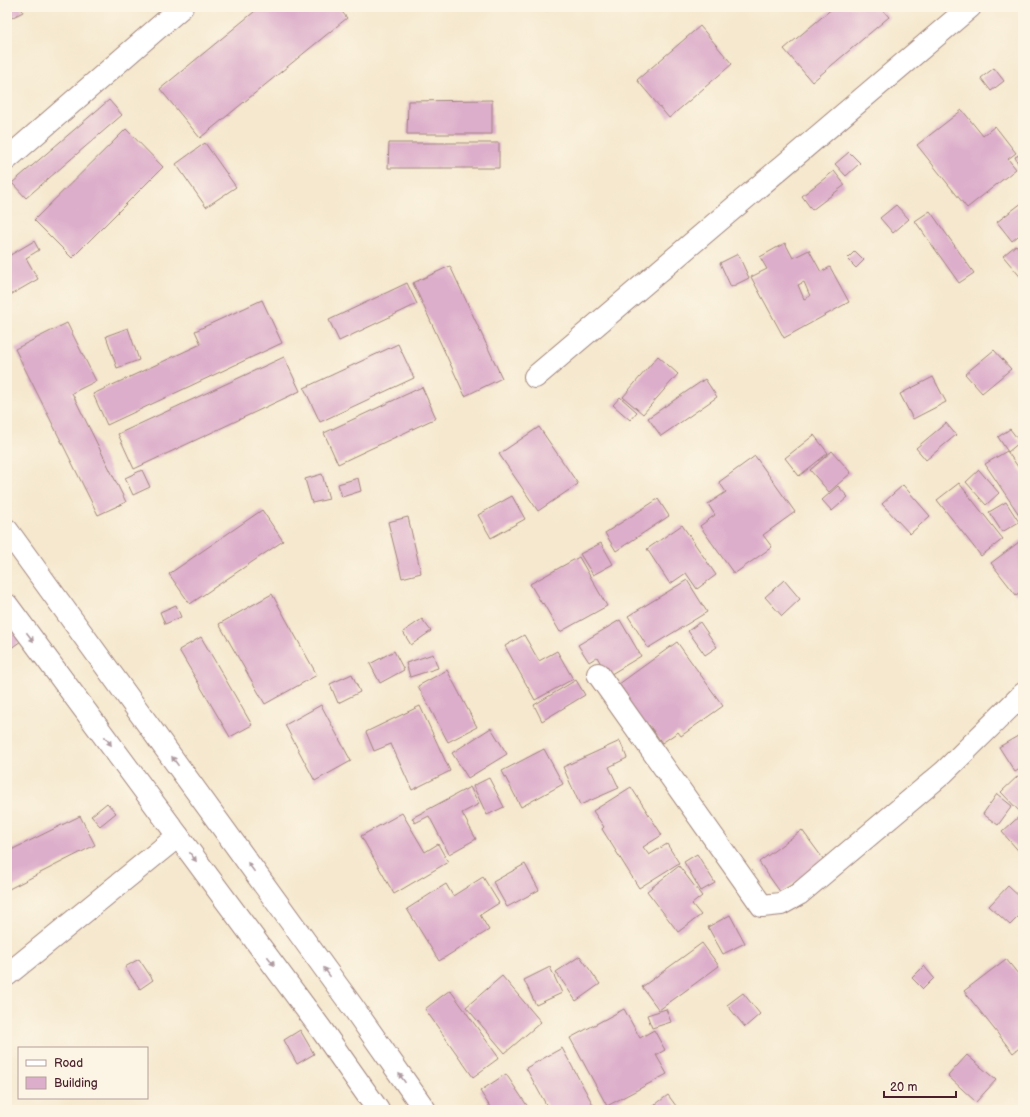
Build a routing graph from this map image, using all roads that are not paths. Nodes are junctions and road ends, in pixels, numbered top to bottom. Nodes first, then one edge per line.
1 (182, 7) edge
2 (970, 7) edge
3 (7, 159) edge
4 (535, 377) dead end
5 (7, 530) edge
6 (7, 605) edge
7 (598, 674) dead end
8 (1023, 694) edge
9 (178, 836) junction
10 (7, 975) edge
11 (378, 1110) edge
12 (424, 1110) edge

1 - 3 street
2 - 4 street
12 -> 5 street
6 -> 9 street
7 - 8 street
9 - 10 street
9 -> 11 street

